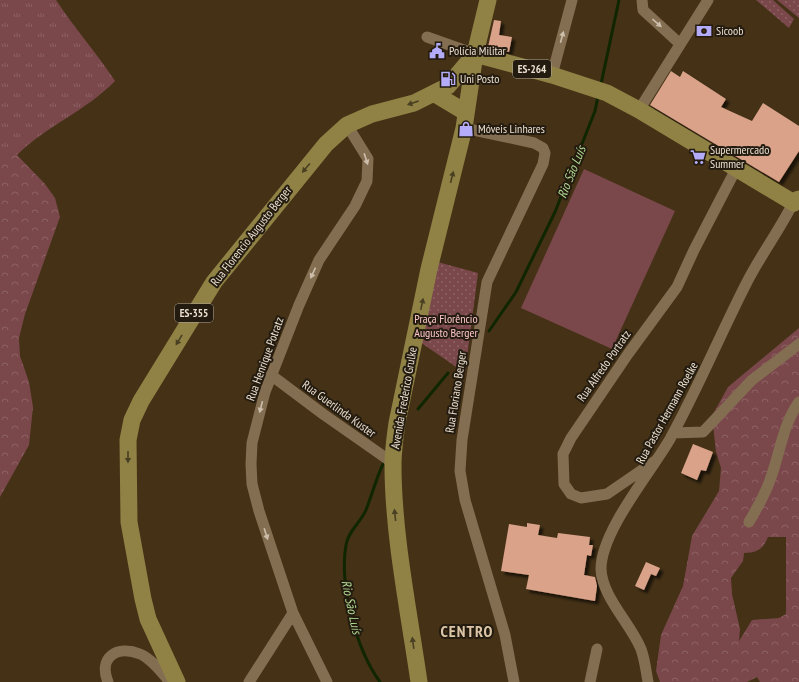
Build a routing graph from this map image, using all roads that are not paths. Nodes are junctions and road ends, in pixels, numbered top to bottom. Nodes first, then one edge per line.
1 (488, 0) edge
2 (572, 0) edge
3 (642, 0) edge
4 (708, 0) edge
5 (427, 37) dead end
6 (679, 43) junction
7 (475, 54) junction
8 (552, 75) junction
9 (435, 94) junction
10 (638, 110) junction
11 (464, 120) junction
12 (347, 125) junction
13 (736, 169) junction
14 (797, 198) edge
15 (799, 344) edge
16 (271, 376) junction
17 (799, 402) edge
18 (673, 432) junction
19 (659, 459) junction
20 (393, 463) junction
21 (749, 522) dead end
22 (293, 612) junction
23 (597, 649) dead end
24 (108, 682) edge
25 (170, 682) edge
26 (177, 682) edge
27 (249, 682) edge
28 (327, 682) edge
29 (419, 682) edge
30 (514, 682) edge
31 (590, 682) edge
32 (648, 682) edge

1 - 7 main road, Avenida Frederico Grulke
8 -> 2 street
3 -> 6 street
4 - 6 street
5 - 7 street
6 - 10 street
7 - 8 main road, ES-264
7 - 9 main road, Rua Florencio Augusto Berger / ES-355
7 - 11 main road, Avenida Frederico Grulke
8 - 10 main road, ES-264
9 - 11 main road
9 -> 12 main road, Rua Florencio Augusto Berger / ES-355
10 - 13 main road, ES-264
20 -> 11 main road, Avenida Frederico Grulke
11 - 30 street, Rua Floriano Berger
12 -> 16 street, Rua Henrique Potratz
12 -> 26 main road, Rua Florencio Augusto Berger / ES-355
13 - 14 main road, ES-264
13 - 19 street, Rua Alfredo Portratz
14 - 18 street, Rua Pastor Hermann Roelke
15 - 18 street
16 - 20 street, Rua Guerlinda Kuster
16 -> 22 street, Rua Henrique Potratz
17 - 21 street
18 - 19 street, Rua Pastor Hermann Roelke
19 - 32 street, Rua Pastor Hermann Roelke
29 -> 20 main road, Avenida Frederico Grulke
22 - 27 street
22 - 28 street, Rua Henrique Potratz
23 - 31 street
24 - 25 street

